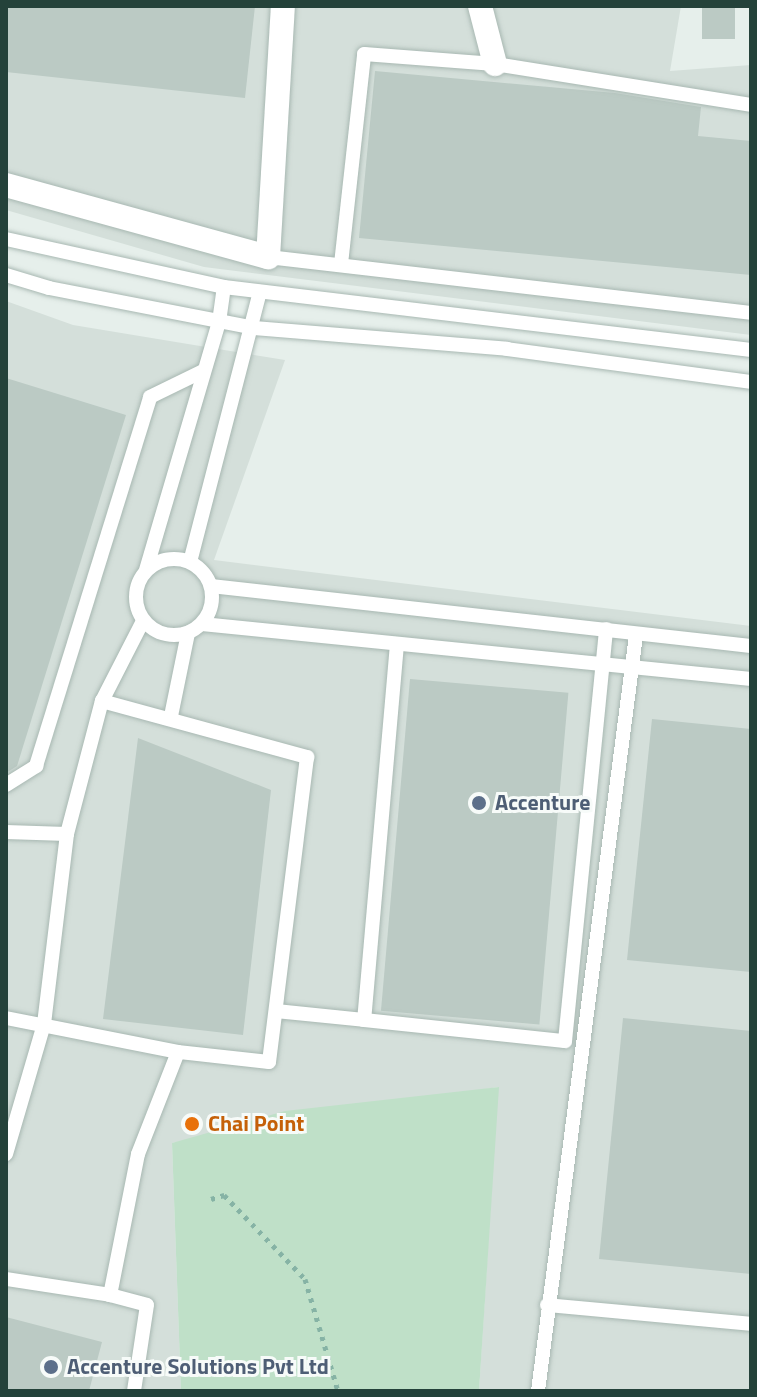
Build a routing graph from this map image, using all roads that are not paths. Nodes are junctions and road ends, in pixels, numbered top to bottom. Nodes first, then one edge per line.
1 (283, 6) edge
2 (480, 6) edge
3 (495, 64) junction
4 (751, 105) edge
5 (6, 185) edge
6 (6, 239) edge
7 (268, 257) junction
8 (341, 264) junction
9 (6, 275) edge
10 (224, 287) junction
11 (260, 292) junction
12 (751, 313) edge
13 (219, 322) junction
14 (513, 322) junction
15 (254, 328) junction
16 (507, 349) junction
17 (751, 350) edge
18 (203, 371) junction
19 (751, 382) edge
20 (190, 562) junction
21 (146, 570) junction
22 (211, 586) junction
23 (143, 621) junction
24 (202, 624) junction
25 (606, 629) junction
26 (188, 633) junction
27 (636, 635) junction
28 (397, 644) junction
29 (751, 646) edge
30 (603, 664) junction
31 (630, 667) junction
32 (751, 679) edge
33 (102, 701) junction
34 (171, 716) junction
35 (6, 785) edge
36 (6, 832) edge
37 (67, 834) junction
38 (276, 1011) junction
39 (6, 1018) edge
40 (364, 1020) junction
41 (44, 1024) junction
42 (178, 1052) junction
43 (6, 1154) edge
44 (6, 1279) edge
45 (110, 1295) junction
46 (547, 1305) junction
47 (751, 1324) edge
48 (134, 1391) edge
49 (538, 1391) edge

1 - 7 street
2 - 3 street
3 - 4 lane
3 - 8 lane
5 - 7 street
6 - 10 lane
7 - 8 lane
8 - 12 lane
9 - 13 lane
10 - 11 lane
10 - 13 lane
11 - 14 lane
11 - 15 lane
13 - 15 lane
13 - 18 lane
14 - 16 lane
14 - 17 lane
15 - 16 lane
15 - 20 lane
16 - 19 lane
18 - 21 lane
18 - 35 lane
20 - 21 lane
20 - 22 lane
21 - 23 lane
22 - 24 lane
22 - 25 lane
23 - 26 lane
23 - 33 lane
24 - 26 lane
24 - 28 lane
25 - 27 lane
25 - 30 lane
26 - 34 lane
27 - 29 lane
27 - 31 lane
28 - 30 lane
28 - 40 lane
30 - 31 lane
30 - 40 lane
31 - 32 lane
31 - 46 lane
33 - 34 lane
33 - 37 lane
34 - 38 lane
36 - 37 lane
37 - 41 lane
38 - 40 lane
38 - 42 lane
39 - 41 lane
41 - 42 lane
41 - 43 lane
42 - 45 lane
44 - 45 lane
45 - 48 lane
46 - 47 lane
46 - 49 lane

